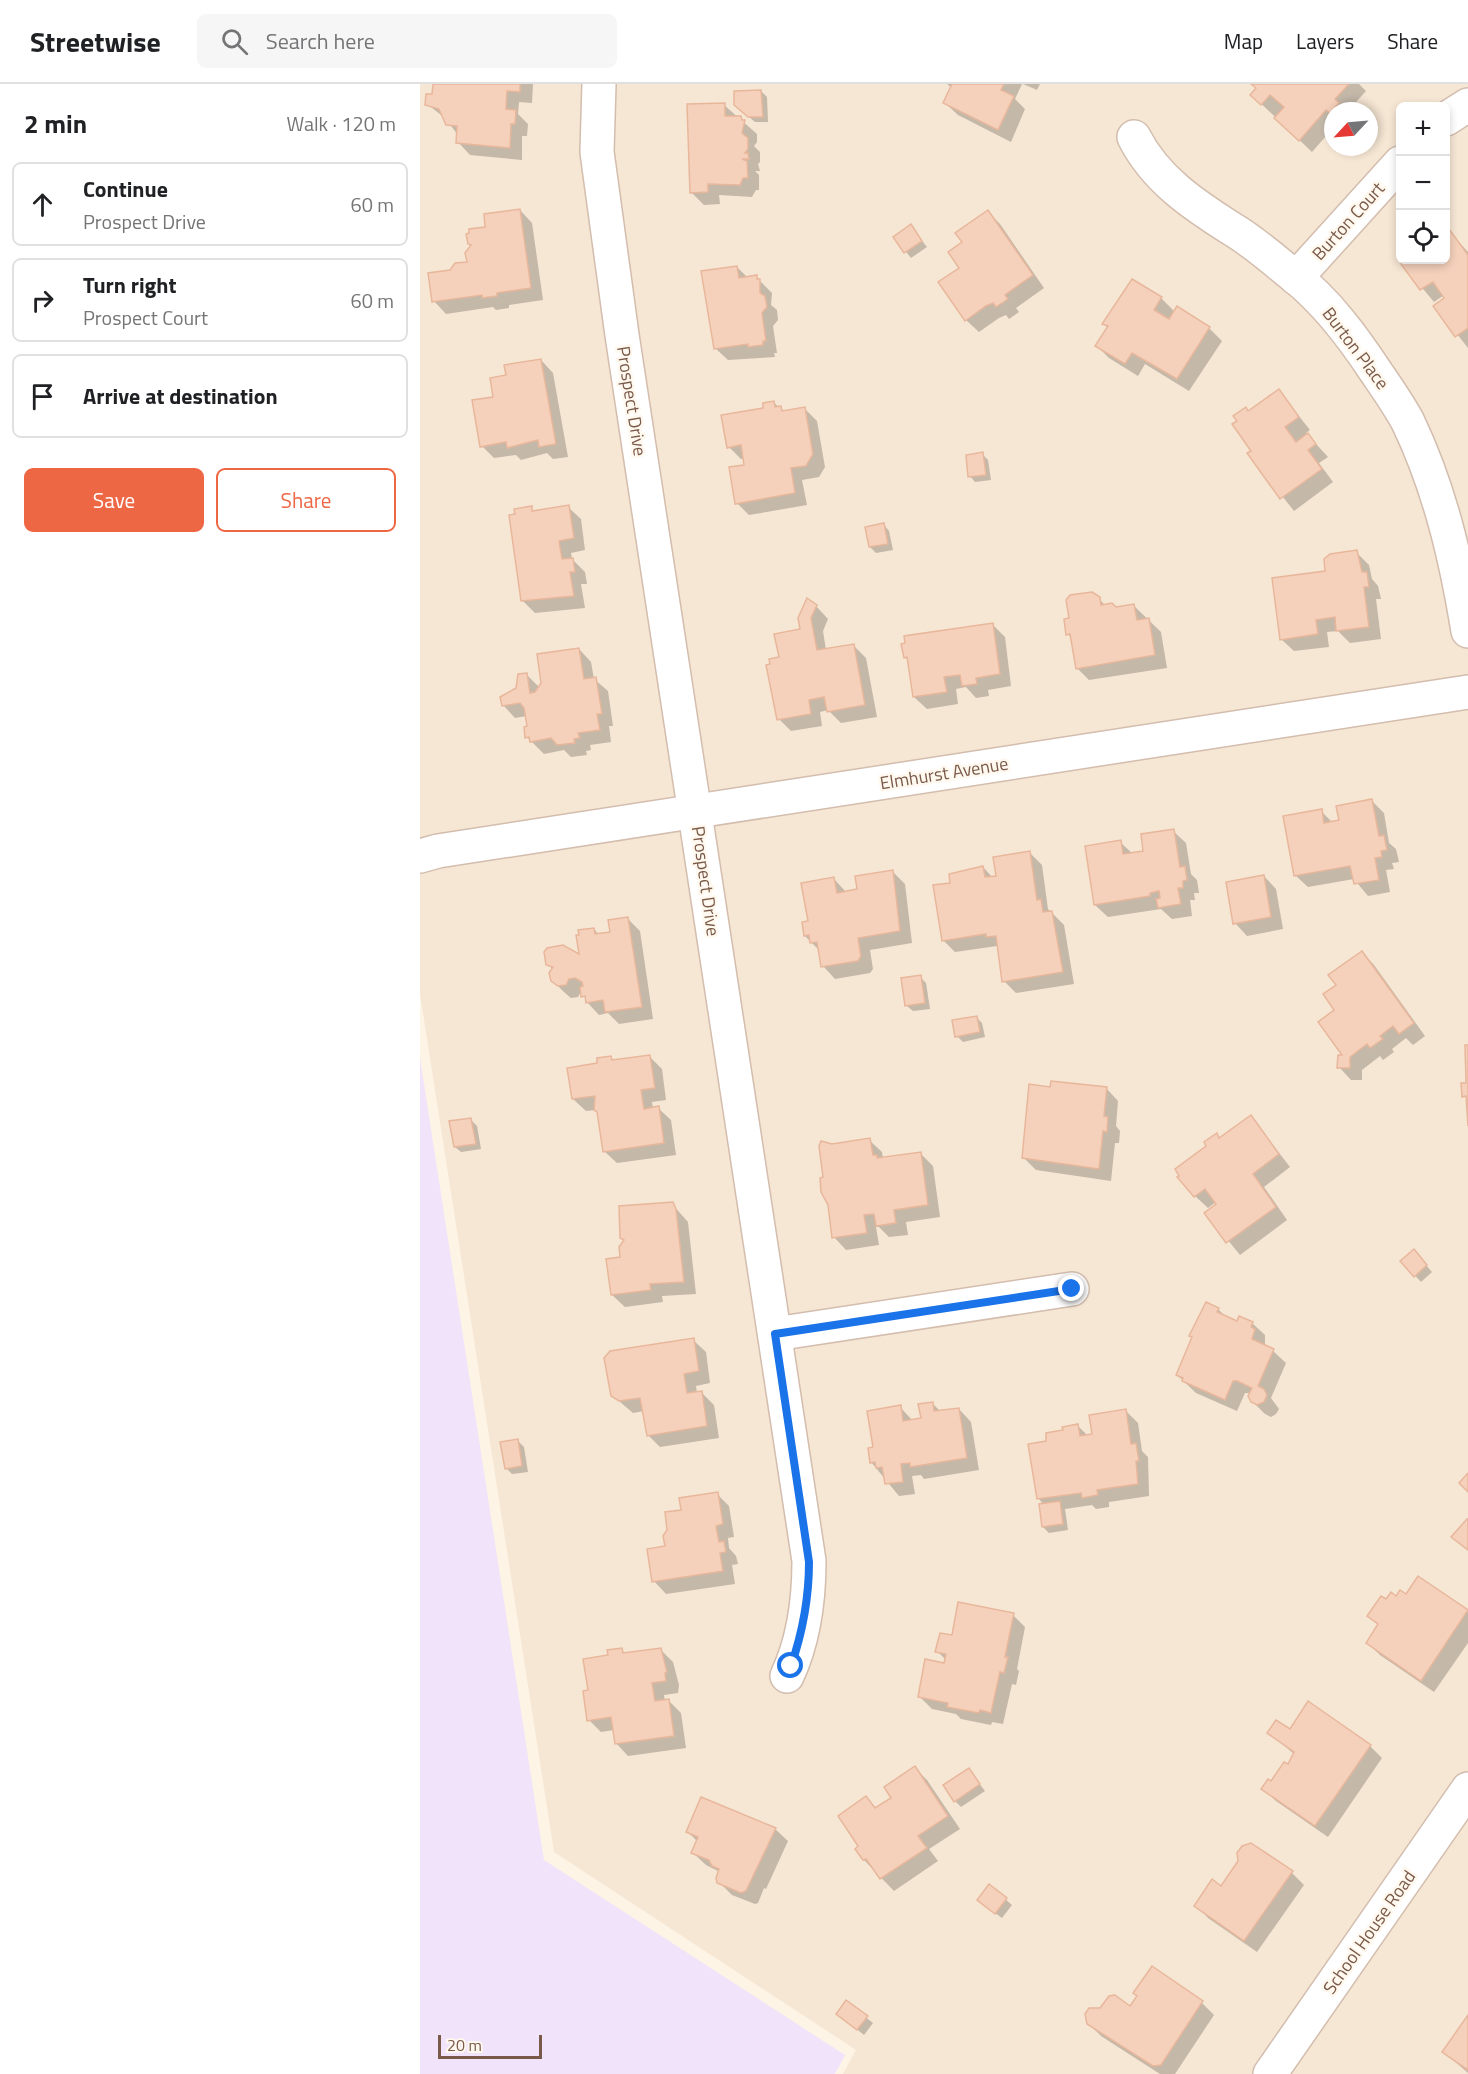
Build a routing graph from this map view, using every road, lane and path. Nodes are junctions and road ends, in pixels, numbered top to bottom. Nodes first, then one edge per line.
1 (599, 84) edge
2 (1468, 105) edge
3 (1450, 116) edge
4 (1134, 137) dead end
5 (1396, 168) edge
6 (1296, 278) junction
7 (1468, 631) edge
8 (1468, 692) edge
9 (696, 811) junction
10 (420, 856) edge
11 (1072, 1289) dead end
12 (775, 1334) junction
13 (787, 1676) dead end
14 (1468, 1790) edge
15 (1270, 2074) edge

1 - 9 street, Prospect Drive
2 - 3 street
4 - 6 street, Burton Place
5 - 6 street, Burton Court
6 - 7 street, Burton Place
8 - 9 street, Elmhurst Avenue
9 - 10 street, Elmhurst Avenue
9 - 12 street, Prospect Drive
11 - 12 street
12 - 13 street, Prospect Drive
14 - 15 street, School House Road

